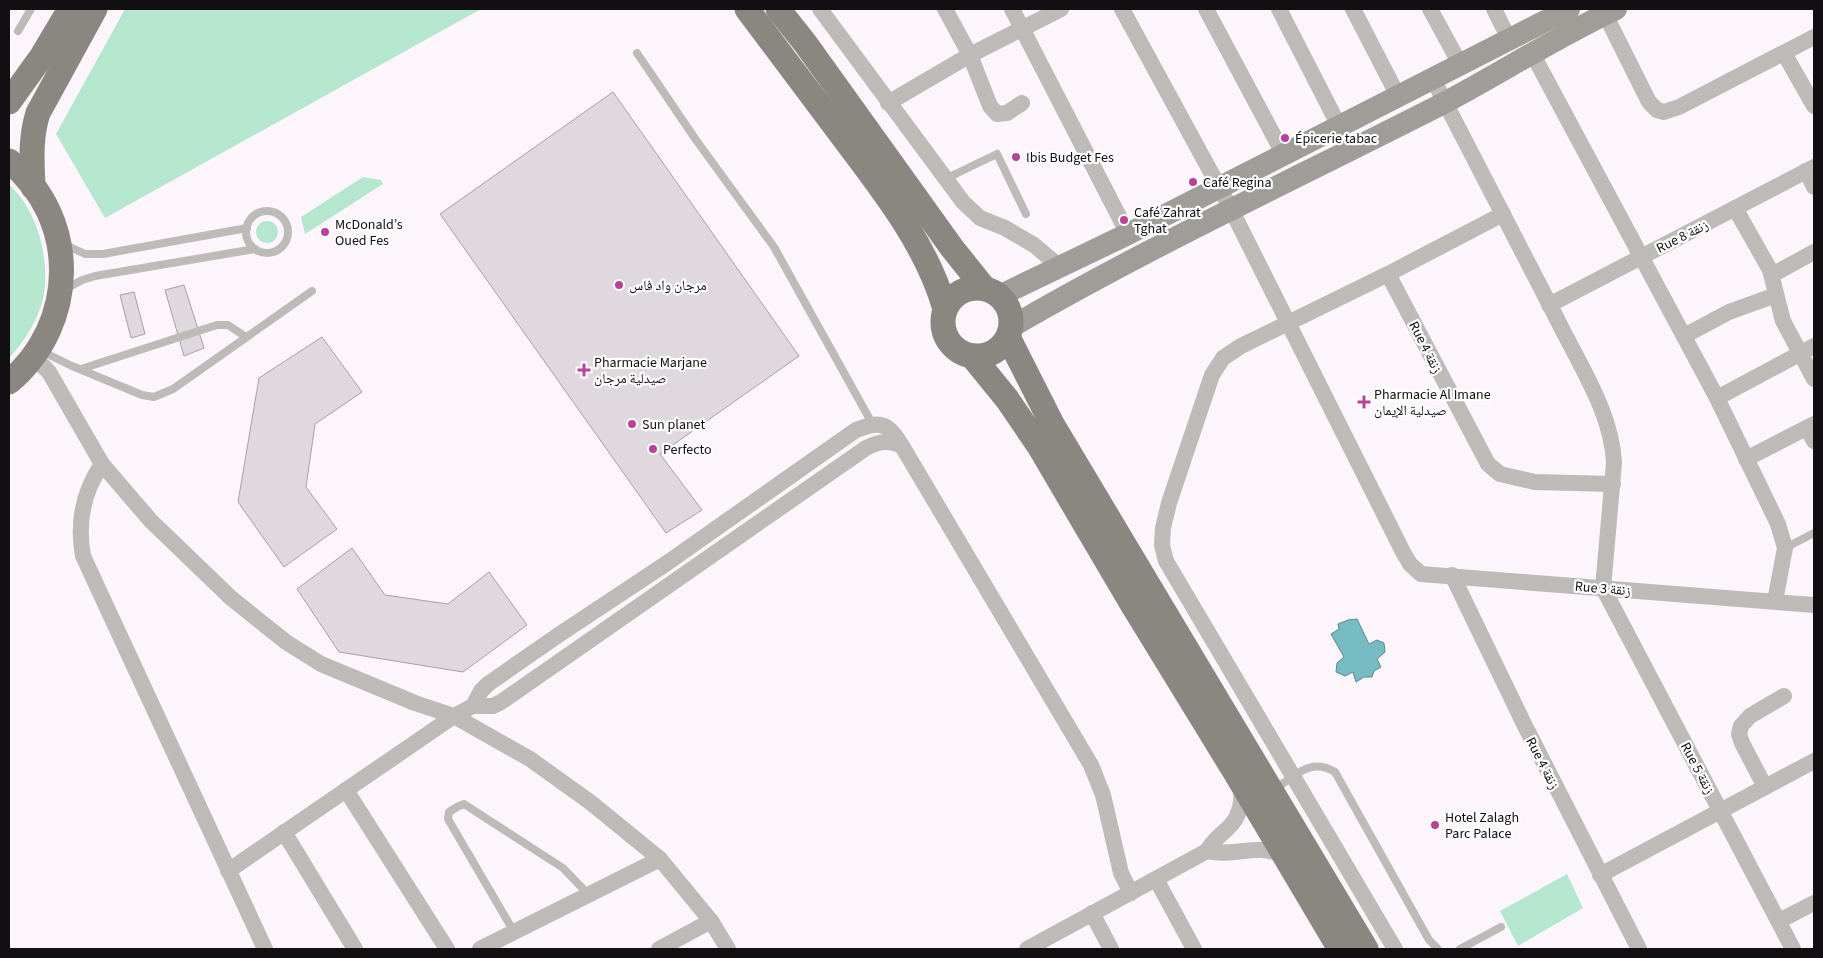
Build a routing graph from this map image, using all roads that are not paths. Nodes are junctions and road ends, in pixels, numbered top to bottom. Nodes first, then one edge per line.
1 (31, 9) edge
2 (70, 9) edge
3 (95, 9) edge
4 (747, 9) edge
5 (778, 9) edge
6 (820, 9) edge
7 (945, 9) edge
8 (1012, 9) edge
9 (1061, 9) edge
10 (1122, 9) edge
11 (1206, 9) edge
12 (1279, 9) edge
13 (1353, 9) edge
14 (1430, 9) edge
15 (1494, 9) edge
16 (1569, 9) edge
17 (1610, 11) edge
18 (1022, 28) junction
19 (18, 31) dead end
20 (1814, 37) edge
21 (1521, 42) junction
22 (637, 53) dead end
23 (1784, 53) junction
24 (970, 55) junction
25 (1460, 64) junction
26 (1433, 79) junction
27 (1398, 96) junction
28 (9, 102) edge
29 (1445, 102) junction
30 (888, 103) junction
31 (1022, 103) dead end
32 (1814, 106) edge
33 (1339, 126) junction
34 (1284, 155) junction
35 (9, 161) edge
36 (1810, 169) edge
37 (945, 179) junction
38 (34, 186) junction
39 (1814, 187) edge
40 (1219, 188) junction
41 (1735, 208) junction
42 (1230, 209) junction
43 (1026, 214) dead end
44 (1503, 214) junction
45 (247, 228) junction
46 (1128, 234) junction
47 (58, 241) junction
48 (255, 249) junction
49 (1814, 252) edge
50 (1642, 256) junction
51 (1060, 267) junction
52 (1388, 274) junction
53 (1772, 275) junction
54 (312, 291) dead end
55 (60, 292) junction
56 (991, 292) junction
57 (1776, 295) junction
58 (1549, 305) junction
59 (945, 309) junction
60 (1288, 322) junction
61 (1010, 332) junction
62 (1684, 336) junction
63 (246, 337) junction
64 (1808, 350) edge
65 (36, 353) junction
66 (972, 356) junction
67 (81, 369) junction
68 (1814, 379) edge
69 (9, 382) edge
70 (1717, 398) junction
71 (873, 424) junction
72 (1812, 431) edge
73 (902, 446) junction
74 (1746, 459) junction
75 (102, 464) junction
76 (1613, 484) junction
77 (1814, 533) edge
78 (1785, 548) junction
79 (1452, 575) junction
80 (1603, 588) junction
81 (1775, 601) junction
82 (1812, 608) edge
83 (1784, 696) dead end
84 (473, 706) junction
85 (454, 716) junction
86 (1814, 761) edge
87 (1235, 772) junction
88 (1283, 784) junction
89 (1765, 787) junction
90 (346, 790) junction
91 (1720, 811) junction
92 (284, 832) junction
93 (1207, 851) junction
94 (1287, 858) junction
95 (660, 859) junction
96 (228, 871) junction
97 (1600, 875) junction
98 (1156, 879) junction
99 (1131, 892) junction
100 (588, 894) junction
101 (1814, 903) edge
102 (1092, 913) junction
103 (711, 921) junction
104 (1779, 921) junction
105 (1501, 927) dead end
106 (514, 932) junction
107 (1030, 948) edge
108 (265, 949) edge
109 (355, 949) edge
110 (447, 949) edge
111 (480, 949) edge
112 (659, 949) edge
113 (728, 949) edge
114 (1111, 949) edge
115 (1194, 949) edge
116 (1340, 949) edge
117 (1366, 949) edge
118 (1396, 949) edge
119 (1438, 949) edge
120 (1460, 949) edge
121 (1639, 949) edge
122 (1794, 949) edge

1 - 19 lane
2 - 28 main road
3 - 38 main road
4 - 59 main road
5 - 56 main road
6 - 30 street
7 - 24 street
8 - 18 street
9 - 18 street
10 - 40 street, Rue 3 زنقة
11 - 34 street
12 - 33 street
13 - 27 street
14 - 25 street
15 - 21 street
16 - 21 street
17 - 21 street
17 - 23 street
18 - 24 street
18 - 46 street
20 - 23 street
21 - 25 street
21 - 29 street
21 - 50 street
22 - 71 lane
23 - 32 street
24 - 30 street
24 - 31 street
25 - 26 street
26 - 27 street
26 - 29 street
27 - 33 street
29 - 42 street
29 - 44 street
30 - 37 street
33 - 34 street
34 - 40 street
35 - 38 main road
36 - 39 street
36 - 41 street, Rue 8 زنقة
37 - 43 lane
37 - 51 street
38 - 47 main road
40 - 42 street, Rue 3 زنقة
40 - 46 street
41 - 50 street, Rue 8 زنقة
41 - 53 street
42 - 60 street, Rue 3 زنقة
42 - 61 street
44 - 52 street
44 - 58 street
45 - 47 lane
45 - 48 lane
45 - 48 lane
46 - 51 street
47 - 55 main road
48 - 55 lane
49 - 53 street
50 - 58 street, Rue 8 زنقة
50 - 62 street
51 - 56 street
52 - 60 street
52 - 76 street, Rue 4 زنقة
53 - 57 street
54 - 63 lane
55 - 65 main road
56 - 59 main road
56 - 61 main road
57 - 62 street
57 - 64 street
58 - 76 street
59 - 66 main road
60 - 79 street, Rue 3 زنقة
60 - 88 street
61 - 66 main road
61 - 88 main road
62 - 70 street
63 - 67 lane
63 - 67 lane
64 - 68 street
64 - 70 street
65 - 67 lane
65 - 69 main road
65 - 75 street
66 - 87 main road
70 - 74 street
71 - 73 street
71 - 84 street
72 - 74 street
73 - 84 street
73 - 99 street
74 - 78 street
75 - 85 street
75 - 96 street
76 - 80 street
77 - 78 lane
78 - 81 street
79 - 80 street, Rue 3 زنقة
79 - 97 street, Rue 4 زنقة
80 - 81 street, Rue 3 زنقة
80 - 91 street, Rue 5 زنقة
81 - 82 street, Rue 3 زنقة
83 - 89 street
84 - 85 street
85 - 90 street
85 - 95 street
86 - 89 street
87 - 93 street
87 - 94 main road
88 - 117 main road
88 - 118 street
88 - 119 lane
89 - 91 street
90 - 92 street
90 - 110 street
91 - 97 street
91 - 104 street, Rue 5 زنقة
92 - 96 street
92 - 109 street
93 - 94 street
93 - 98 street
94 - 116 main road
95 - 100 street
95 - 103 street
96 - 108 street
97 - 121 street, Rue 4 زنقة
98 - 99 street
98 - 115 street
99 - 102 street
100 - 106 street
100 - 106 lane
101 - 104 street
102 - 107 street
102 - 114 street
103 - 112 street
103 - 113 street
104 - 122 street, Rue 5 زنقة
105 - 120 lane
106 - 111 street

